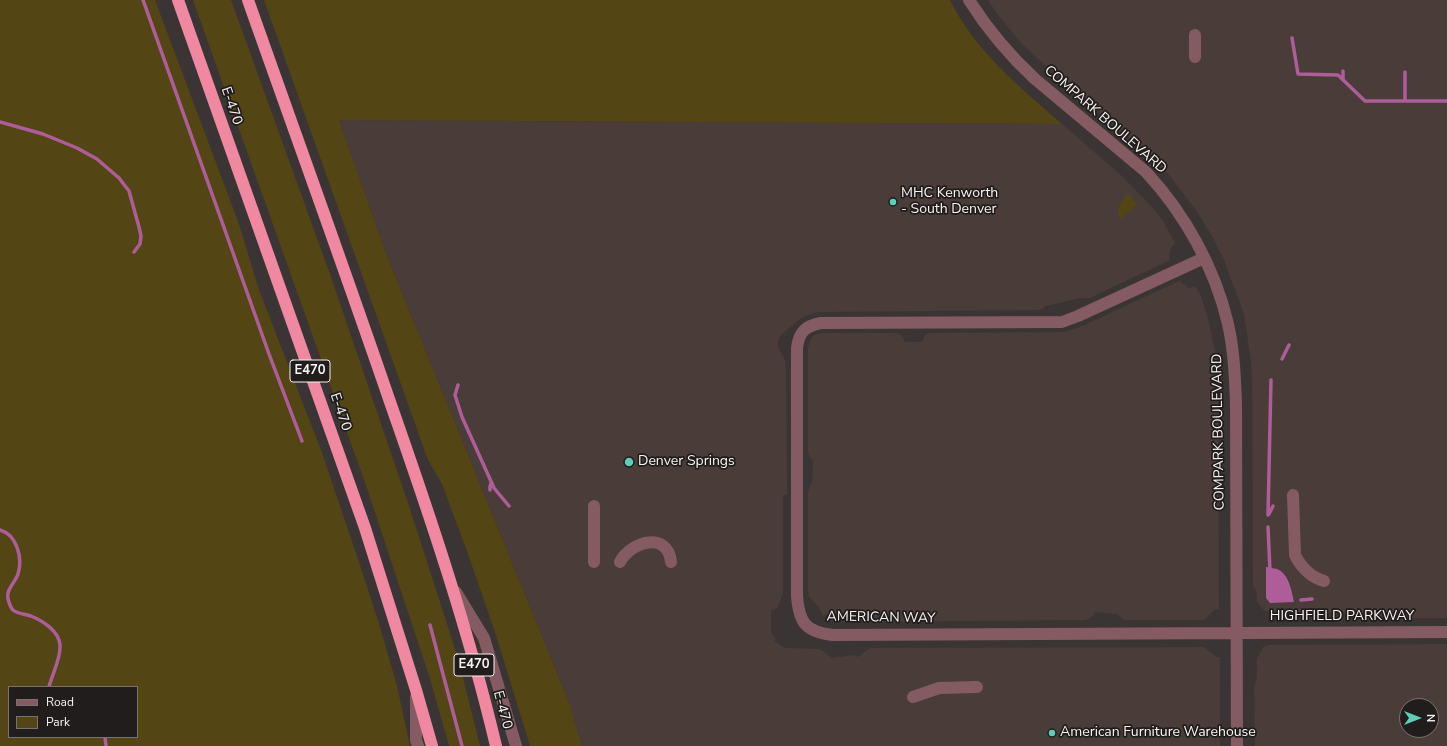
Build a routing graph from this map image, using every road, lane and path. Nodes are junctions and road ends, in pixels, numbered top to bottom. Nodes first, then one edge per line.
1 (178, 0) edge
2 (248, 0) edge
3 (969, 0) edge
4 (1195, 35) dead end
5 (1195, 57) dead end
6 (1204, 258) junction
7 (1293, 495) dead end
8 (594, 506) dead end
9 (594, 562) dead end
10 (620, 562) dead end
11 (671, 562) dead end
12 (1324, 581) dead end
13 (451, 584) junction
14 (1447, 632) edge
15 (1237, 633) junction
16 (977, 687) dead end
17 (416, 690) junction
18 (913, 697) dead end
19 (418, 746) edge
20 (432, 746) edge
21 (496, 746) edge
22 (516, 746) edge
23 (1237, 746) edge

1 - 17 highway, E-470 / E470
2 - 13 highway, E-470 / E470
3 - 6 street, COMPARK BOULEVARD
4 - 5 street
6 - 15 street, COMPARK BOULEVARD
6 - 15 street, AMERICAN WAY
7 - 12 street
8 - 9 street
10 - 11 street
13 - 21 highway, E-470 / E470
13 - 22 street
14 - 15 street, HIGHFIELD PARKWAY
15 - 23 street, COMPARK BOULEVARD
16 - 18 street
17 - 19 street
17 - 20 highway, E-470 / E470

